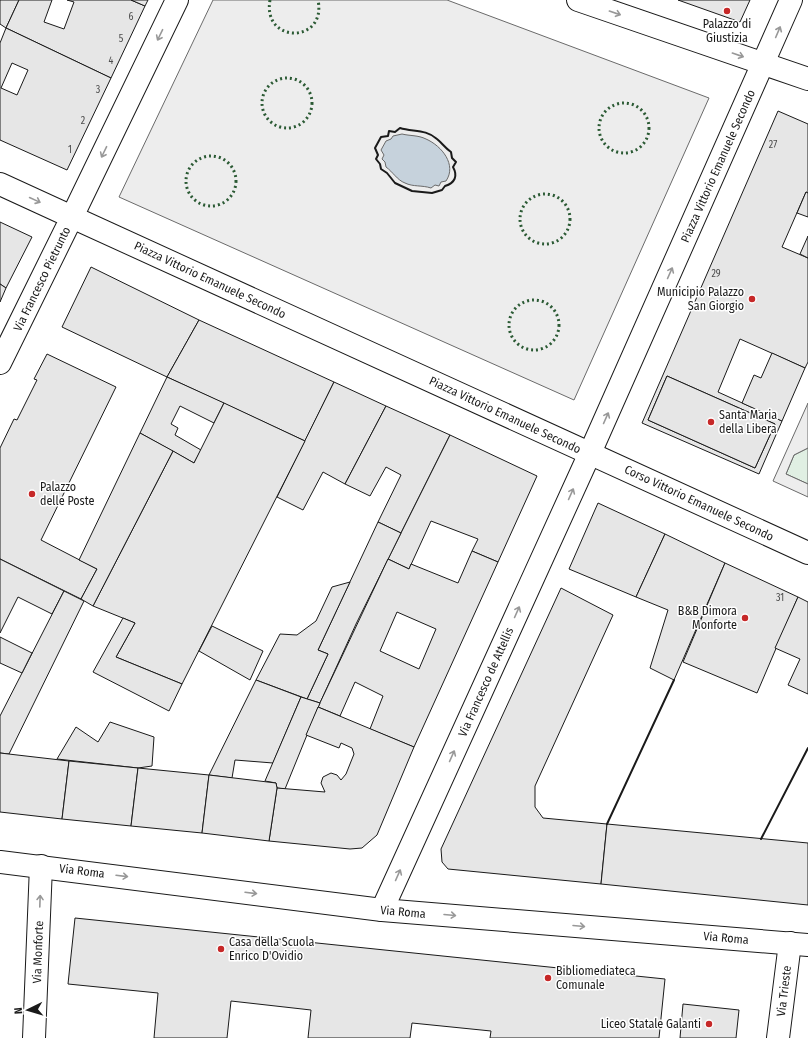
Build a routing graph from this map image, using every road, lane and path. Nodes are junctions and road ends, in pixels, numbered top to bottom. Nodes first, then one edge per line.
1 (177, 0) edge
2 (578, 0) edge
3 (791, 0) edge
4 (764, 64) junction
5 (808, 79) edge
6 (0, 184) edge
7 (72, 217) junction
8 (0, 362) edge
9 (590, 453) junction
10 (808, 553) edge
11 (0, 862) edge
12 (41, 866) junction
13 (382, 910) junction
14 (799, 944) edge
15 (34, 1038) edge
16 (778, 1038) edge

1 -> 7 street
2 -> 4 street
4 -> 3 street, Piazza Vittorio Emanuele Secondo
4 - 5 street
9 -> 4 street, Piazza Vittorio Emanuele Secondo
6 -> 7 street
7 - 8 street, Via Francesco Pietrunto
7 - 9 street, Piazza Vittorio Emanuele Secondo
9 - 10 street, Corso Vittorio Emanuele Secondo
13 -> 9 street, Via Francesco de Attellis
11 - 12 street, Via Roma
12 -> 13 street, Via Roma
15 -> 12 street, Via Monforte
13 -> 14 street, Via Roma
14 - 16 street, Via Trieste

